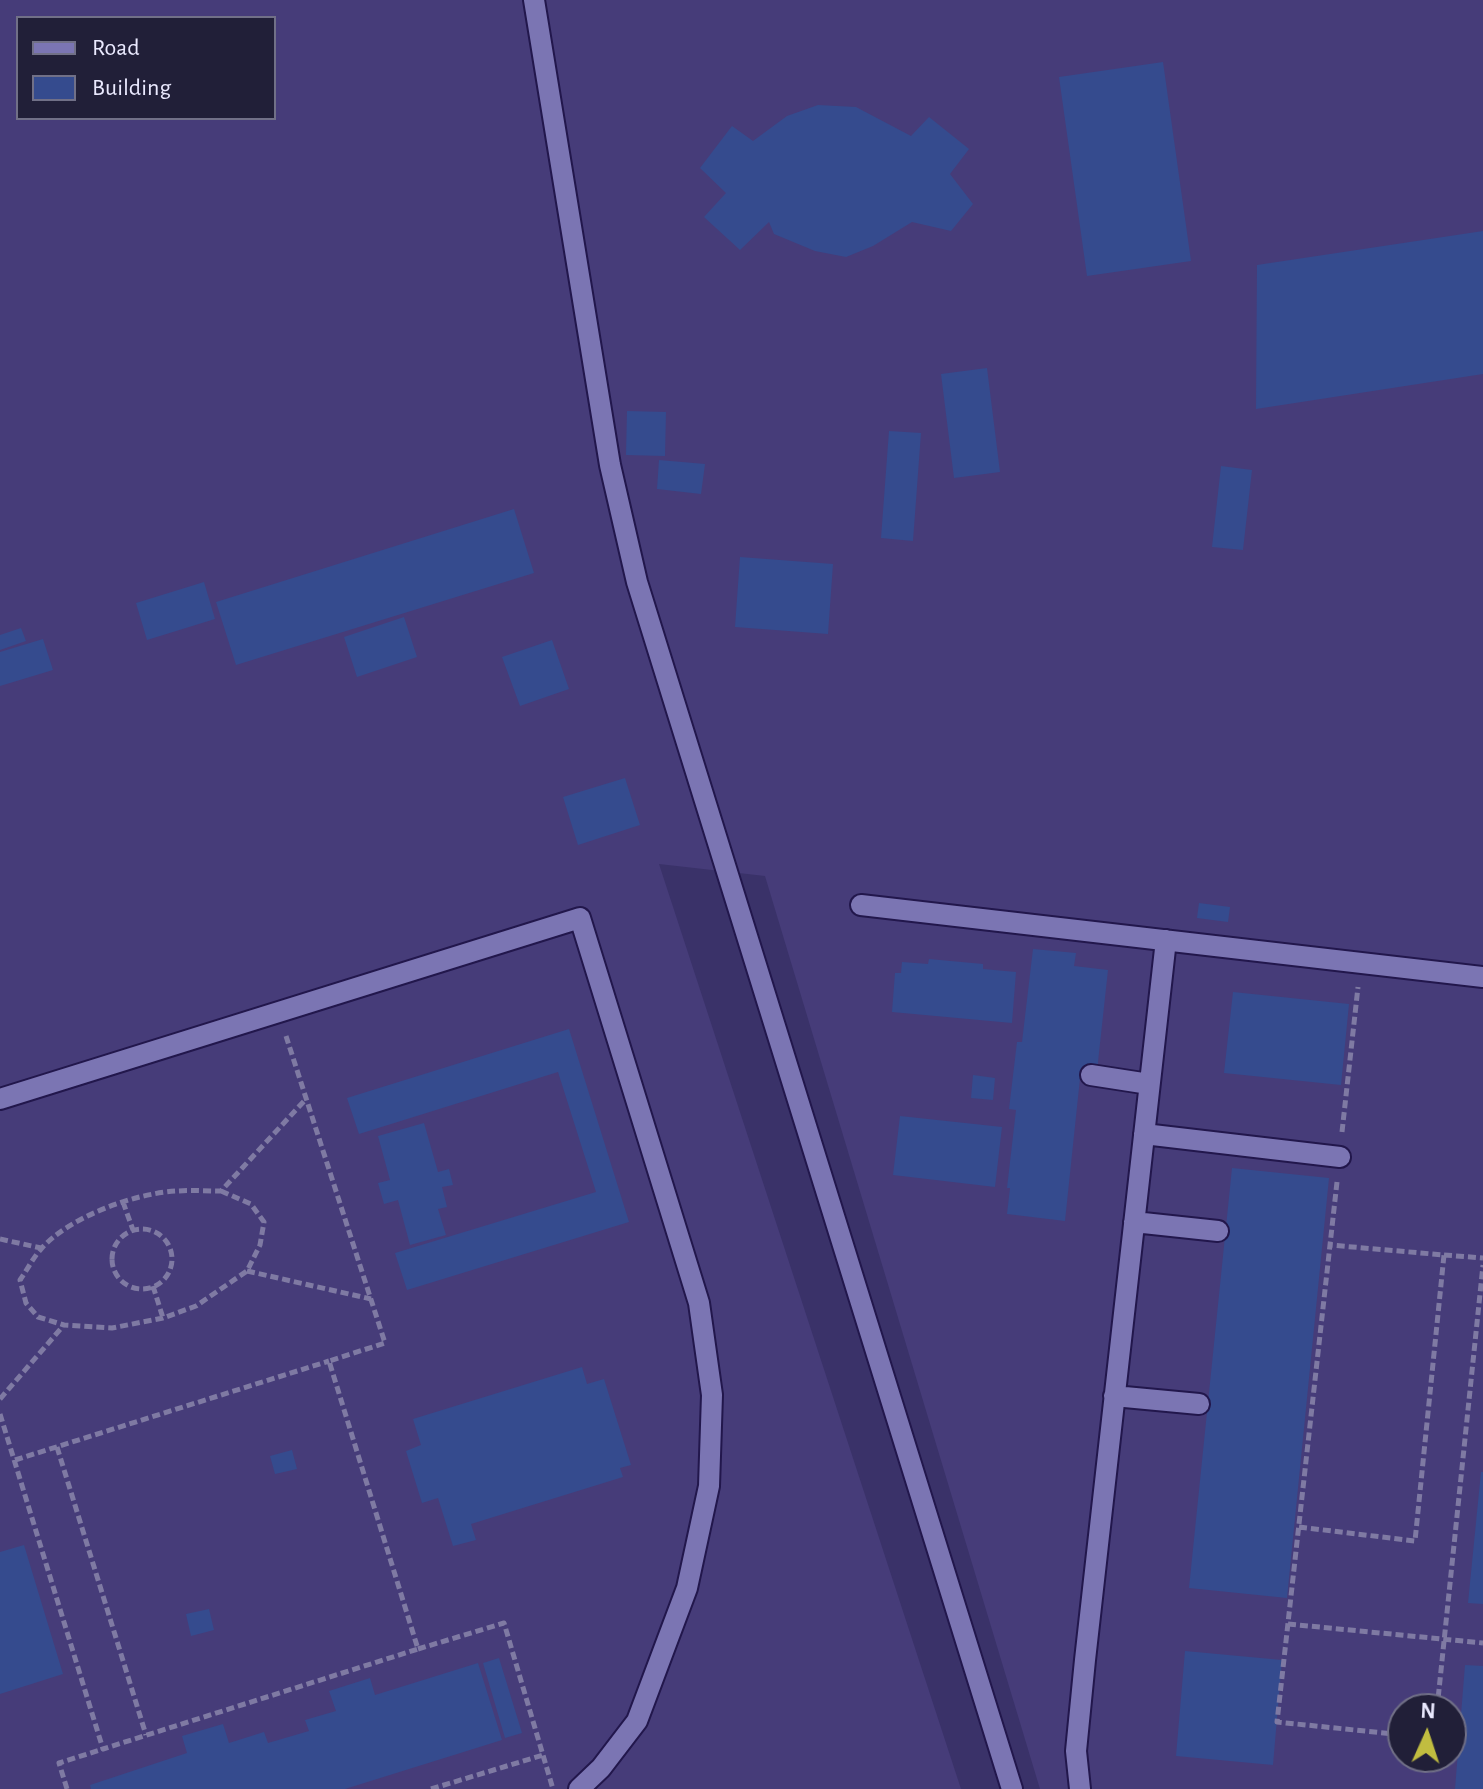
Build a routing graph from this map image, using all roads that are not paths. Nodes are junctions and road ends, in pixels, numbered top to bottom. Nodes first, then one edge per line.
1 (534, 0) edge
2 (861, 905) dead end
3 (1166, 940) junction
4 (1483, 977) edge
5 (1091, 1075) dead end
6 (1149, 1084) junction
7 (0, 1099) edge
8 (1144, 1134) junction
9 (1340, 1157) road end
10 (1134, 1222) junction
11 (1218, 1231) dead end
12 (1114, 1396) junction
13 (1199, 1404) dead end
14 (579, 1789) edge
15 (1012, 1789) edge
16 (1080, 1789) edge

1 - 15 street
2 - 3 street
3 - 4 street
3 - 6 street
5 - 6 street
6 - 8 street
7 - 14 street
8 - 9 street
8 - 10 street
10 - 11 street
10 - 12 street
12 - 13 street
12 - 16 street

